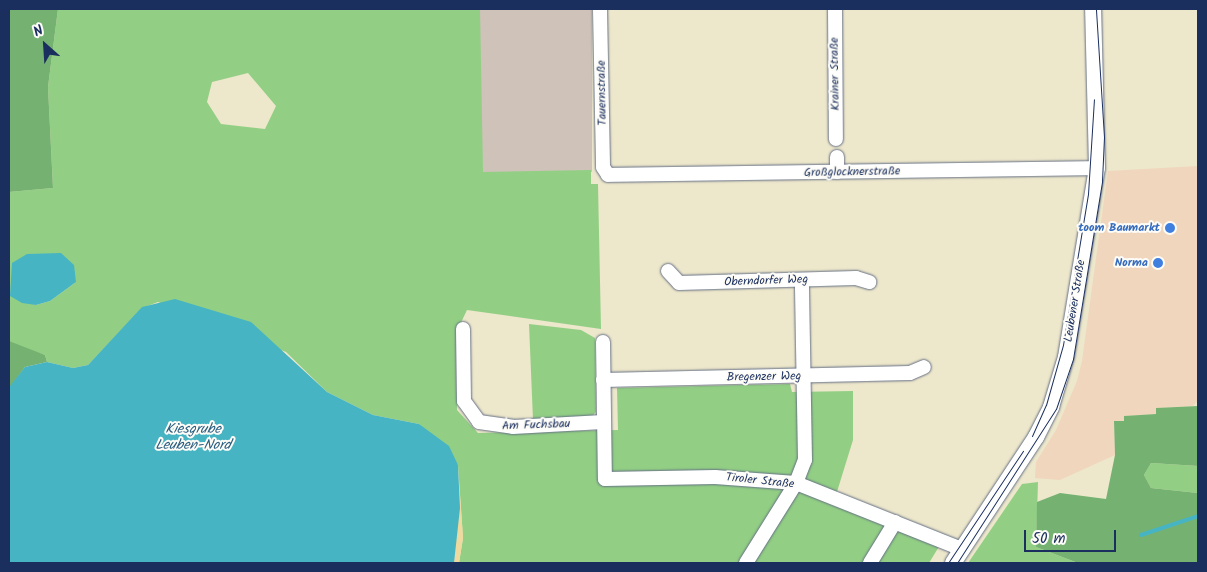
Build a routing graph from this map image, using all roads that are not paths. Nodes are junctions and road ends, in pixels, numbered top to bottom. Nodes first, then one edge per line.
1 (600, 9) edge
2 (834, 9) edge
3 (1093, 9) edge
4 (836, 139) dead end
5 (837, 156) dead end
6 (1097, 168) junction
7 (837, 172) junction
8 (608, 175) joint
9 (668, 271) dead end
10 (802, 280) junction
11 (869, 282) dead end
12 (462, 329) dead end
13 (603, 342) dead end
14 (924, 367) dead end
15 (803, 376) junction
16 (603, 380) junction
17 (603, 422) junction
18 (796, 484) junction
19 (895, 522) junction
20 (962, 549) junction
21 (746, 563) edge
22 (870, 563) edge
23 (953, 563) edge

1 - 8 street, Tauernstraße
2 - 4 street, Krainer Straße
3 - 6 street, Leubener Straße
5 - 7 street
6 - 7 street, Großglocknerstraße
6 - 20 street, Leubener Straße
7 - 8 street, Großglocknerstraße
9 - 10 street, Oberndorfer Weg
10 - 11 street, Oberndorfer Weg
10 - 15 street
12 - 17 street, Am Fuchsbau
13 - 16 street
14 - 15 street, Bregenzer Weg
15 - 16 street, Bregenzer Weg
15 - 18 street
16 - 17 street
17 - 18 street, Tiroler Straße
18 - 19 street, Tiroler Straße
18 - 21 street
19 - 20 street, Tiroler Straße
19 - 22 street
20 - 23 street, Leubener Straße

